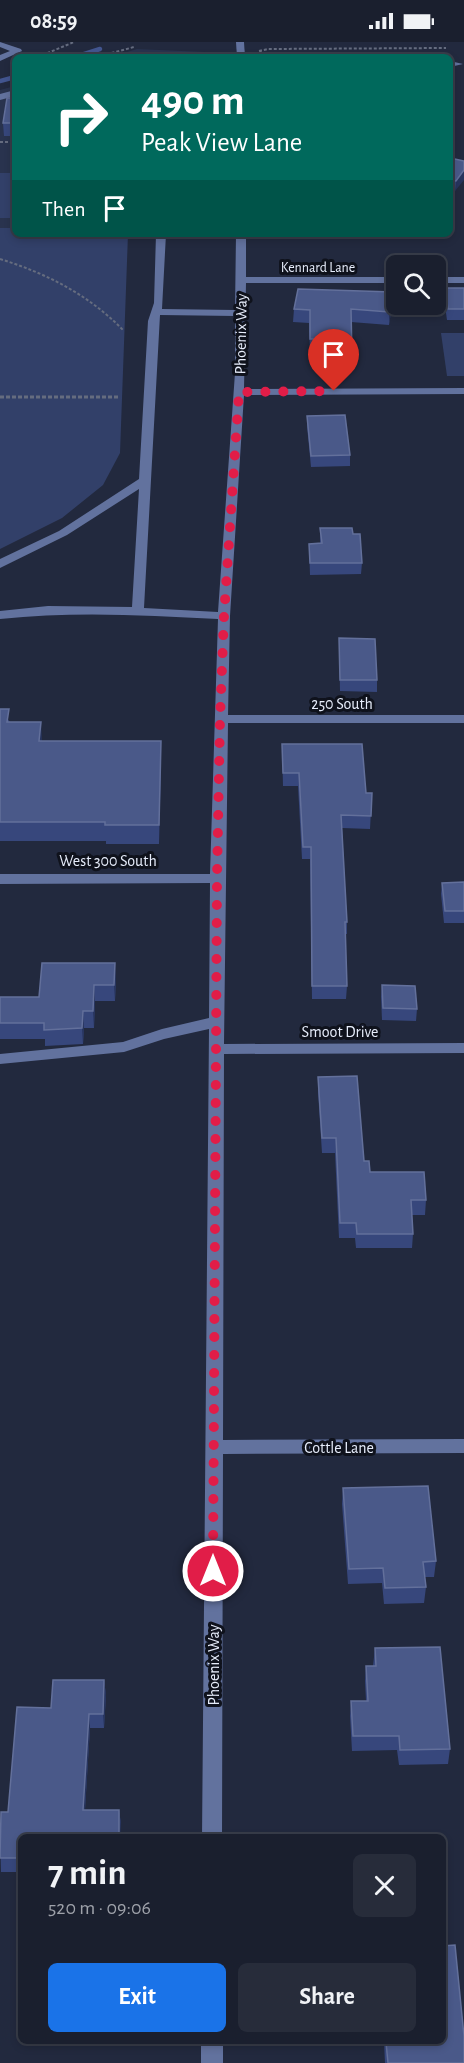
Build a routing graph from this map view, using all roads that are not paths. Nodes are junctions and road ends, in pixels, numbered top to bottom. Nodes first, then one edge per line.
1 (0, 44) edge
2 (0, 58) edge
3 (161, 237) edge
4 (241, 237) edge
5 (241, 280) junction
6 (386, 280) edge
7 (446, 280) edge
8 (464, 280) edge
9 (156, 312) junction
10 (241, 313) junction
11 (464, 391) edge
12 (239, 392) junction
13 (145, 480) junction
14 (0, 564) edge
15 (138, 611) junction
16 (0, 615) edge
17 (224, 616) junction
18 (220, 719) junction
19 (464, 719) edge
20 (217, 878) junction
21 (0, 879) edge
22 (216, 1022) junction
23 (464, 1048) edge
24 (215, 1049) junction
25 (0, 1059) edge
26 (464, 1446) edge
27 (214, 1447) junction
28 (212, 1834) edge
29 (212, 2044) edge
30 (212, 2063) edge

1 - 2 street
3 - 9 street
4 - 5 street, Phoenix Way
5 - 6 street, Kennard Lane
5 - 10 street, Phoenix Way
7 - 8 street
9 - 10 street
9 - 13 street
10 - 12 street, Phoenix Way
11 - 12 street
12 - 17 street, Phoenix Way
13 - 14 street
13 - 15 street
15 - 16 street
15 - 17 street
17 - 18 street, Phoenix Way
18 - 19 street, 250 South
18 - 20 street, Phoenix Way
20 - 21 street, West 300 South
20 - 22 street, Phoenix Way
22 - 24 street, Phoenix Way
22 - 25 street
23 - 24 street, Smoot Drive
24 - 27 street, Phoenix Way
26 - 27 street, Cottle Lane
27 - 28 street, Phoenix Way
29 - 30 street

